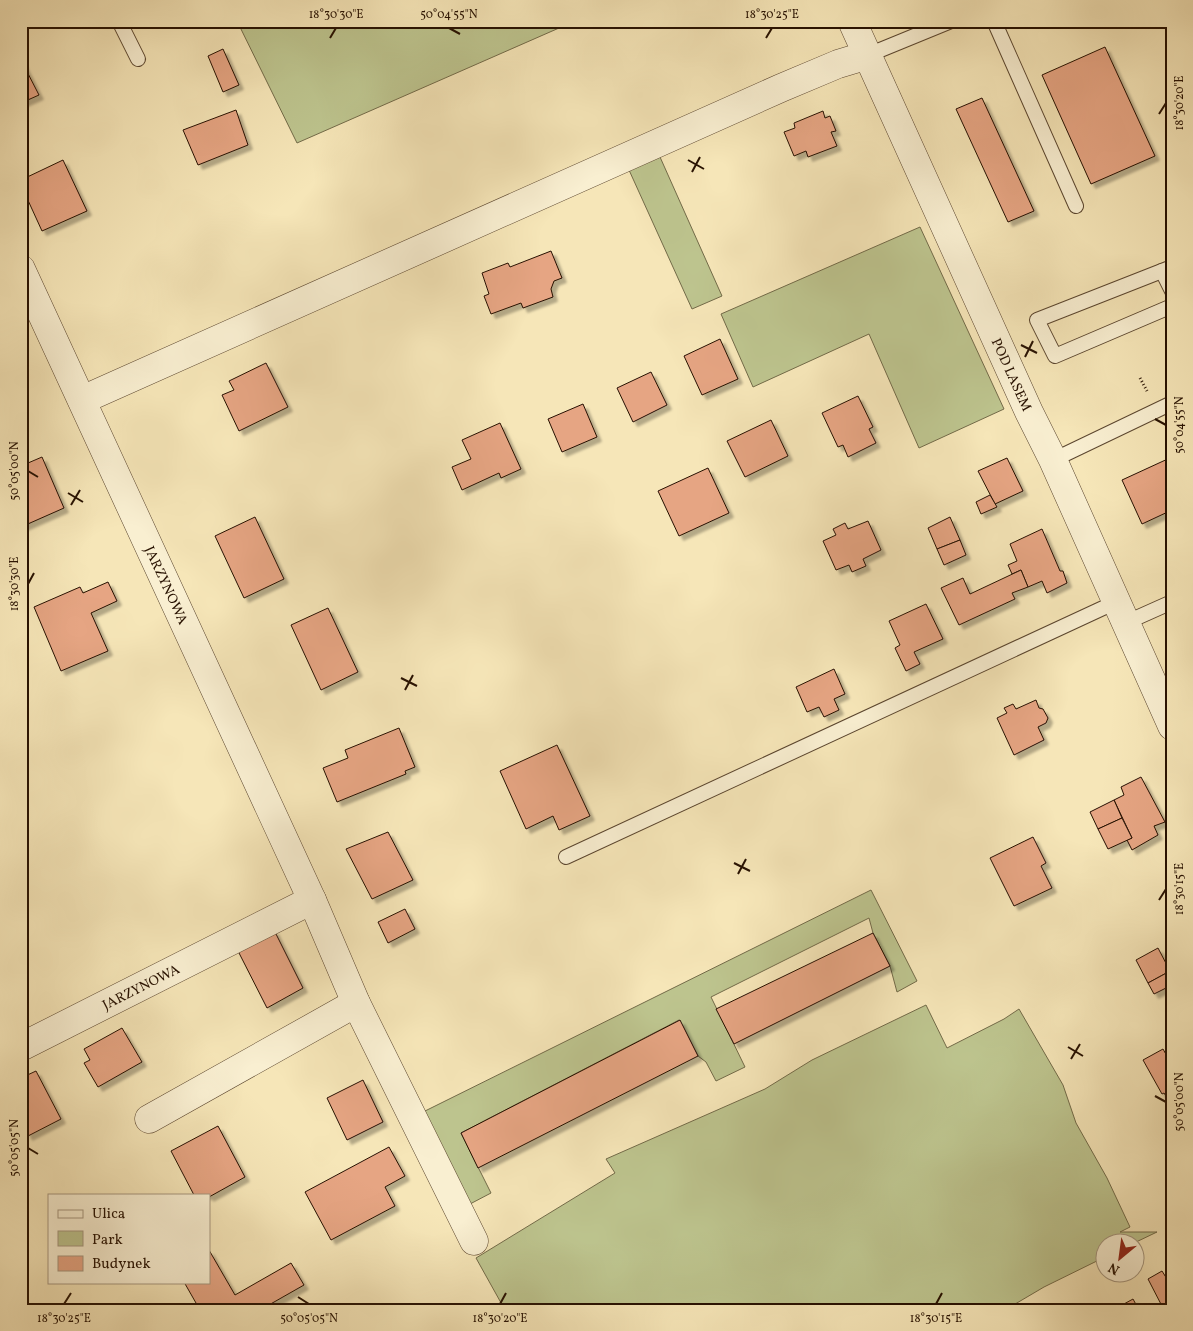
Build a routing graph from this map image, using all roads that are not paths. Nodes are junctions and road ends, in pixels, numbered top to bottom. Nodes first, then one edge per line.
1 (119, 21) edge
2 (852, 21) edge
3 (950, 21) edge
4 (994, 21) edge
5 (868, 55) junction
6 (138, 59) dead end
7 (1076, 206) dead end
8 (1167, 268) edge
9 (21, 270) edge
10 (1172, 290) edge
11 (1172, 306) edge
12 (82, 400) junction
13 (1172, 403) edge
14 (1053, 460) junction
15 (1172, 602) edge
16 (1120, 612) junction
17 (1172, 726) edge
18 (566, 857) dead end
19 (312, 900) junction
20 (356, 1004) junction
21 (21, 1047) edge
22 (149, 1119) dead end
23 (474, 1241) dead end

1 - 6 lane
2 - 5 street, POD LASEM
3 - 5 lane
4 - 7 lane
5 - 12 street
5 - 14 street, POD LASEM
8 - 10 lane
8 - 11 lane
9 - 12 street, JARZYNOWA
12 - 19 street, JARZYNOWA
13 - 14 lane
14 - 16 street, POD LASEM
15 - 16 lane
16 - 17 street, POD LASEM
16 - 18 lane
19 - 20 street, JARZYNOWA
19 - 21 street, JARZYNOWA
20 - 22 street
20 - 23 street, JARZYNOWA

